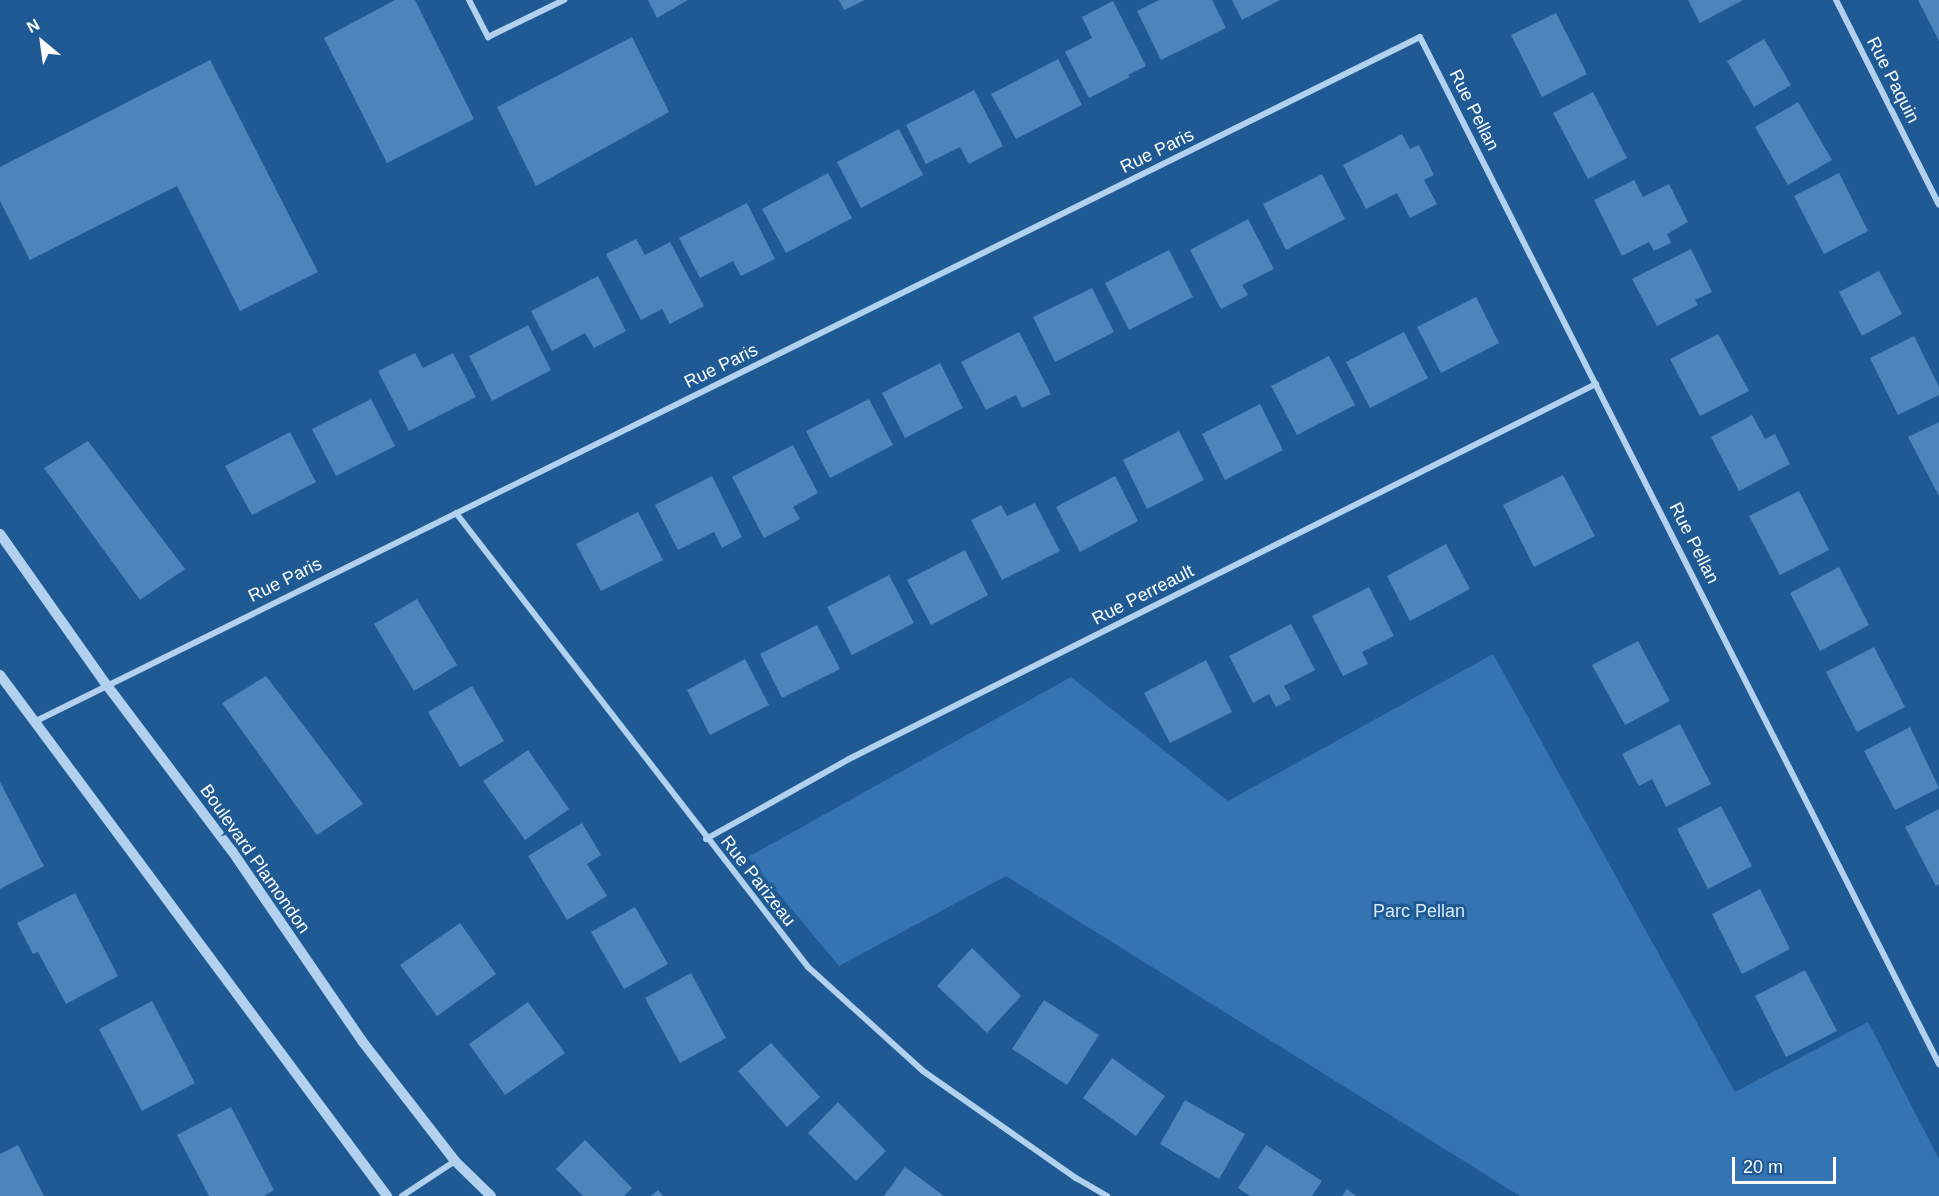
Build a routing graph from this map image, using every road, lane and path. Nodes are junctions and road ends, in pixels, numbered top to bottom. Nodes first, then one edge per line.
1 (469, 0) edge
2 (564, 0) edge
3 (1836, 0) edge
4 (1420, 37) joint
5 (1939, 206) edge
6 (1596, 384) junction
7 (456, 513) junction
8 (0, 534) edge
9 (0, 675) edge
10 (106, 684) junction
11 (34, 722) junction
12 (706, 839) junction
13 (1939, 1064) edge
14 (455, 1161) junction
15 (387, 1196) edge
16 (402, 1196) edge
17 (491, 1196) edge
18 (1107, 1196) edge

1 - 2 street
3 - 5 street, Rue Paquin
4 - 6 street, Rue Pellan
4 - 7 street, Rue Paris
6 - 12 street, Rue Perreault
6 - 13 street, Rue Pellan
7 - 10 street, Rue Paris
7 - 12 street, Rue Parizeau
8 - 10 street, Boulevard Plamondon
9 - 11 street
10 - 11 street, Rue Paris
10 - 14 street, Boulevard Plamondon
11 - 15 street
12 - 18 street, Rue Parizeau
14 - 16 street
14 - 17 street, Boulevard Plamondon

